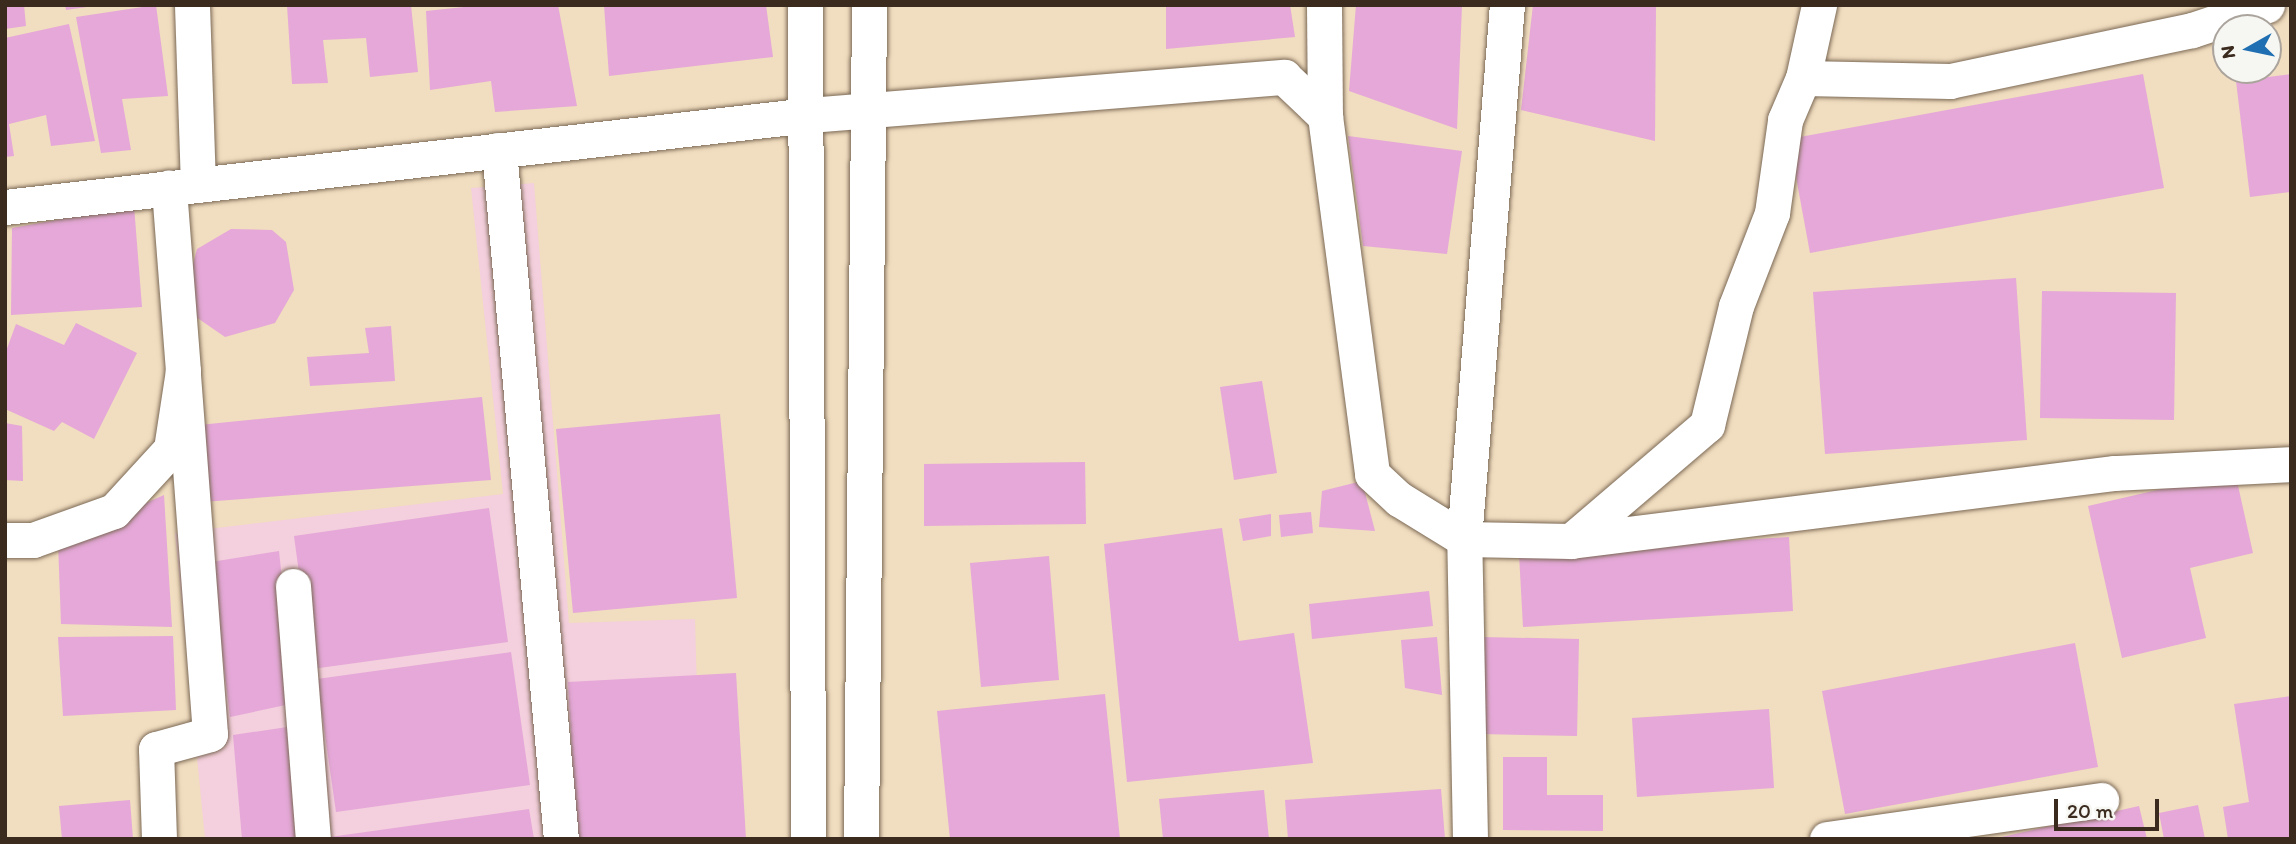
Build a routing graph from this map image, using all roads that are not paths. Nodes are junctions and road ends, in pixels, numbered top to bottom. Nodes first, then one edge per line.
1 (192, 5) edge
2 (805, 5) edge
3 (869, 5) edge
4 (1324, 5) edge
5 (1507, 5) edge
6 (1819, 5) edge
7 (2267, 5) edge
8 (1803, 78) junction
9 (873, 110) junction
10 (809, 115) junction
11 (1325, 116) junction
12 (499, 150) junction
13 (183, 186) junction
14 (5, 207) edge
15 (183, 371) junction
16 (2291, 464) edge
17 (1464, 539) junction
18 (5, 540) edge
19 (1571, 541) junction
20 (293, 586) dead end
21 (2101, 800) dead end
22 (159, 839) edge
23 (313, 839) edge
24 (561, 839) edge
25 (808, 839) edge
26 (861, 839) edge
27 (1469, 839) edge
28 (1828, 839) edge

1 - 13 street
2 - 10 street
3 - 9 street
4 - 11 street
5 - 17 street
6 - 8 street
7 - 8 street
8 - 19 street
9 - 10 street
9 - 11 street
9 - 26 street
10 - 12 street
10 - 25 street
11 - 17 street
12 - 13 street
12 - 24 street
13 - 14 street
13 - 15 street
15 - 18 street
15 - 22 street
16 - 19 street
17 - 19 street
17 - 27 street
20 - 23 street
21 - 28 street

